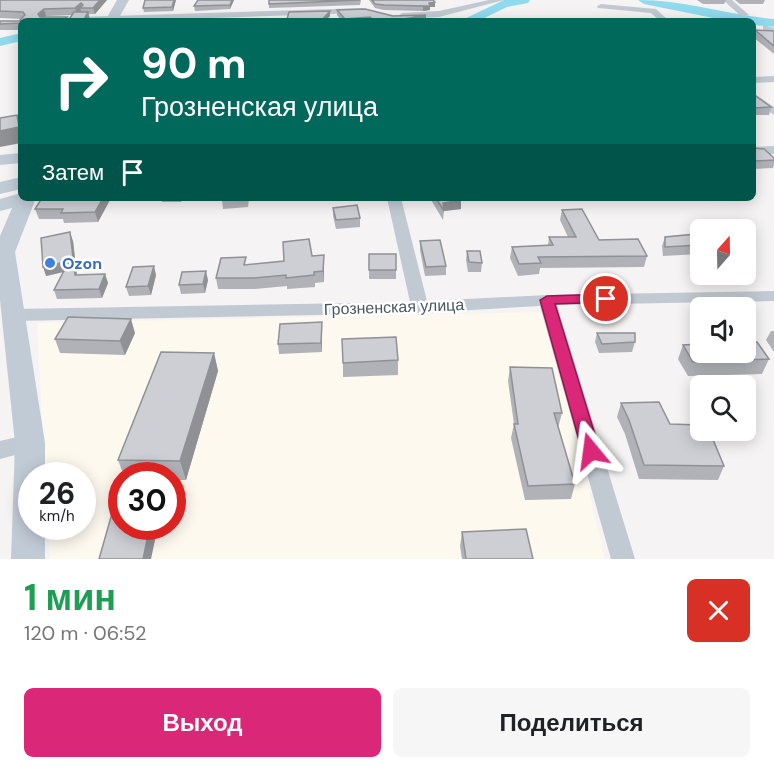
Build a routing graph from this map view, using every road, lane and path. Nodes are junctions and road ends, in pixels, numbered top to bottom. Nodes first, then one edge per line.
1 (123, 0) edge
2 (303, 0) edge
3 (363, 0) edge
4 (500, 0) edge
5 (727, 0) edge
6 (601, 6) dead end
7 (304, 12) junction
8 (745, 15) dead end
9 (391, 16) edge
10 (112, 18) edge
11 (159, 18) edge
12 (661, 18) edge
13 (774, 79) edge
14 (756, 80) edge
15 (756, 98) edge
16 (774, 112) edge
17 (774, 150) edge
18 (756, 151) edge
19 (0, 188) edge
20 (18, 192) edge
21 (18, 196) edge
22 (21, 201) edge
23 (395, 201) edge
24 (0, 205) edge
25 (2, 247) edge
26 (774, 296) edge
27 (547, 300) junction
28 (420, 307) junction
29 (14, 315) junction
30 (30, 443) junction
31 (0, 450) edge
32 (28, 559) edge
33 (623, 559) edge

1 - 10 street
2 - 7 street
3 - 7 street
4 - 9 street
5 - 8 street
6 - 12 street
7 - 11 street
13 - 14 street
15 - 16 street
17 - 18 street
19 - 20 street
21 - 24 street
22 - 25 street
23 - 28 street
25 - 29 street
26 - 27 street, Грозненская улица
27 - 28 street, Грозненская улица
27 - 33 street
28 - 29 street, Грозненская улица
29 - 30 street
30 - 31 street
30 - 32 street

